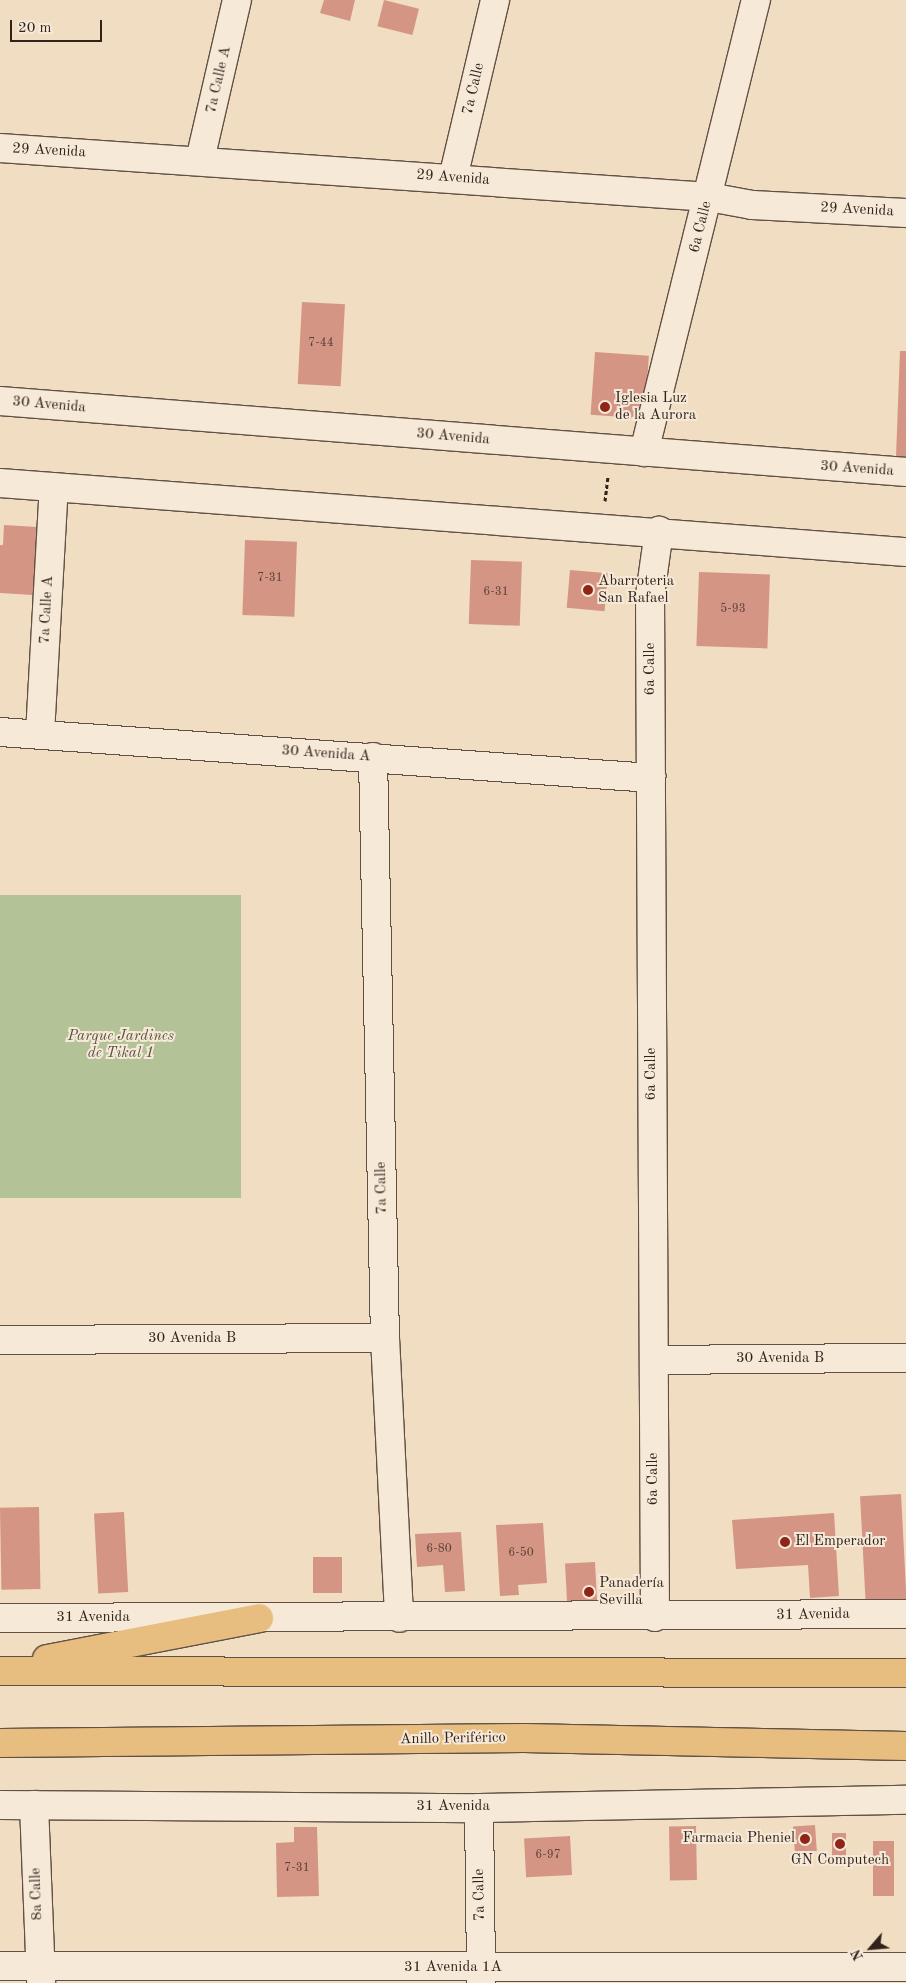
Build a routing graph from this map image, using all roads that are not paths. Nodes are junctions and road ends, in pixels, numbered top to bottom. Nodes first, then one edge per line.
1 (238, 0) edge
2 (495, 0) edge
3 (756, 0) edge
4 (0, 148) edge
5 (200, 160) junction
6 (453, 178) junction
7 (709, 197) junction
8 (906, 213) edge
9 (0, 401) edge
10 (644, 452) junction
11 (906, 472) edge
12 (0, 483) edge
13 (54, 487) junction
14 (659, 531) junction
15 (906, 552) edge
16 (0, 732) edge
17 (40, 734) junction
18 (373, 757) junction
19 (651, 778) junction
20 (385, 1338) junction
21 (0, 1340) edge
22 (906, 1358) edge
23 (654, 1360) junction
24 (906, 1614) edge
25 (0, 1618) edge
26 (259, 1618) junction
27 (399, 1618) junction
28 (654, 1618) junction
29 (0, 1669) edge
30 (906, 1673) edge
31 (0, 1743) edge
32 (899, 1749) edge
33 (906, 1800) edge
34 (0, 1804) edge
35 (34, 1805) junction
36 (479, 1808) junction
37 (0, 1966) edge
38 (906, 1967) edge
39 (41, 1974) edge
40 (481, 1976) edge

1 - 5 street, 7a Calle A
2 - 6 street, 7a Calle
3 - 7 street, 6a Calle
4 - 5 street, 29 Avenida
5 - 6 street, 29 Avenida
6 - 7 street, 29 Avenida
7 - 8 street, 29 Avenida
7 - 10 street, 6a Calle
9 - 10 street, 30 Avenida
10 - 11 street, 30 Avenida
12 - 13 street
13 - 14 street
13 - 17 street, 7a Calle A
14 - 15 street
14 - 19 street, 6a Calle
16 - 17 street, 30 Avenida A
17 - 18 street, 30 Avenida A
18 - 19 street, 30 Avenida A
18 - 20 street, 7a Calle
19 - 23 street, 6a Calle
20 - 21 street, 30 Avenida B
20 - 27 street, 7a Calle
22 - 23 street, 30 Avenida B
23 - 28 street, 6a Calle
24 - 28 street, 31 Avenida
25 - 26 street, 31 Avenida
26 - 27 street, 31 Avenida
26 - 29 highway
27 - 28 street, 31 Avenida
29 - 30 highway
31 - 32 highway, Anillo Periférico
33 - 36 street, 31 Avenida
34 - 35 street, 31 Avenida
35 - 36 street, 31 Avenida
35 - 39 street, 8a Calle
36 - 40 street, 7a Calle
37 - 39 street, 31 Avenida 1A
38 - 40 street, 31 Avenida 1A
39 - 40 street, 31 Avenida 1A

